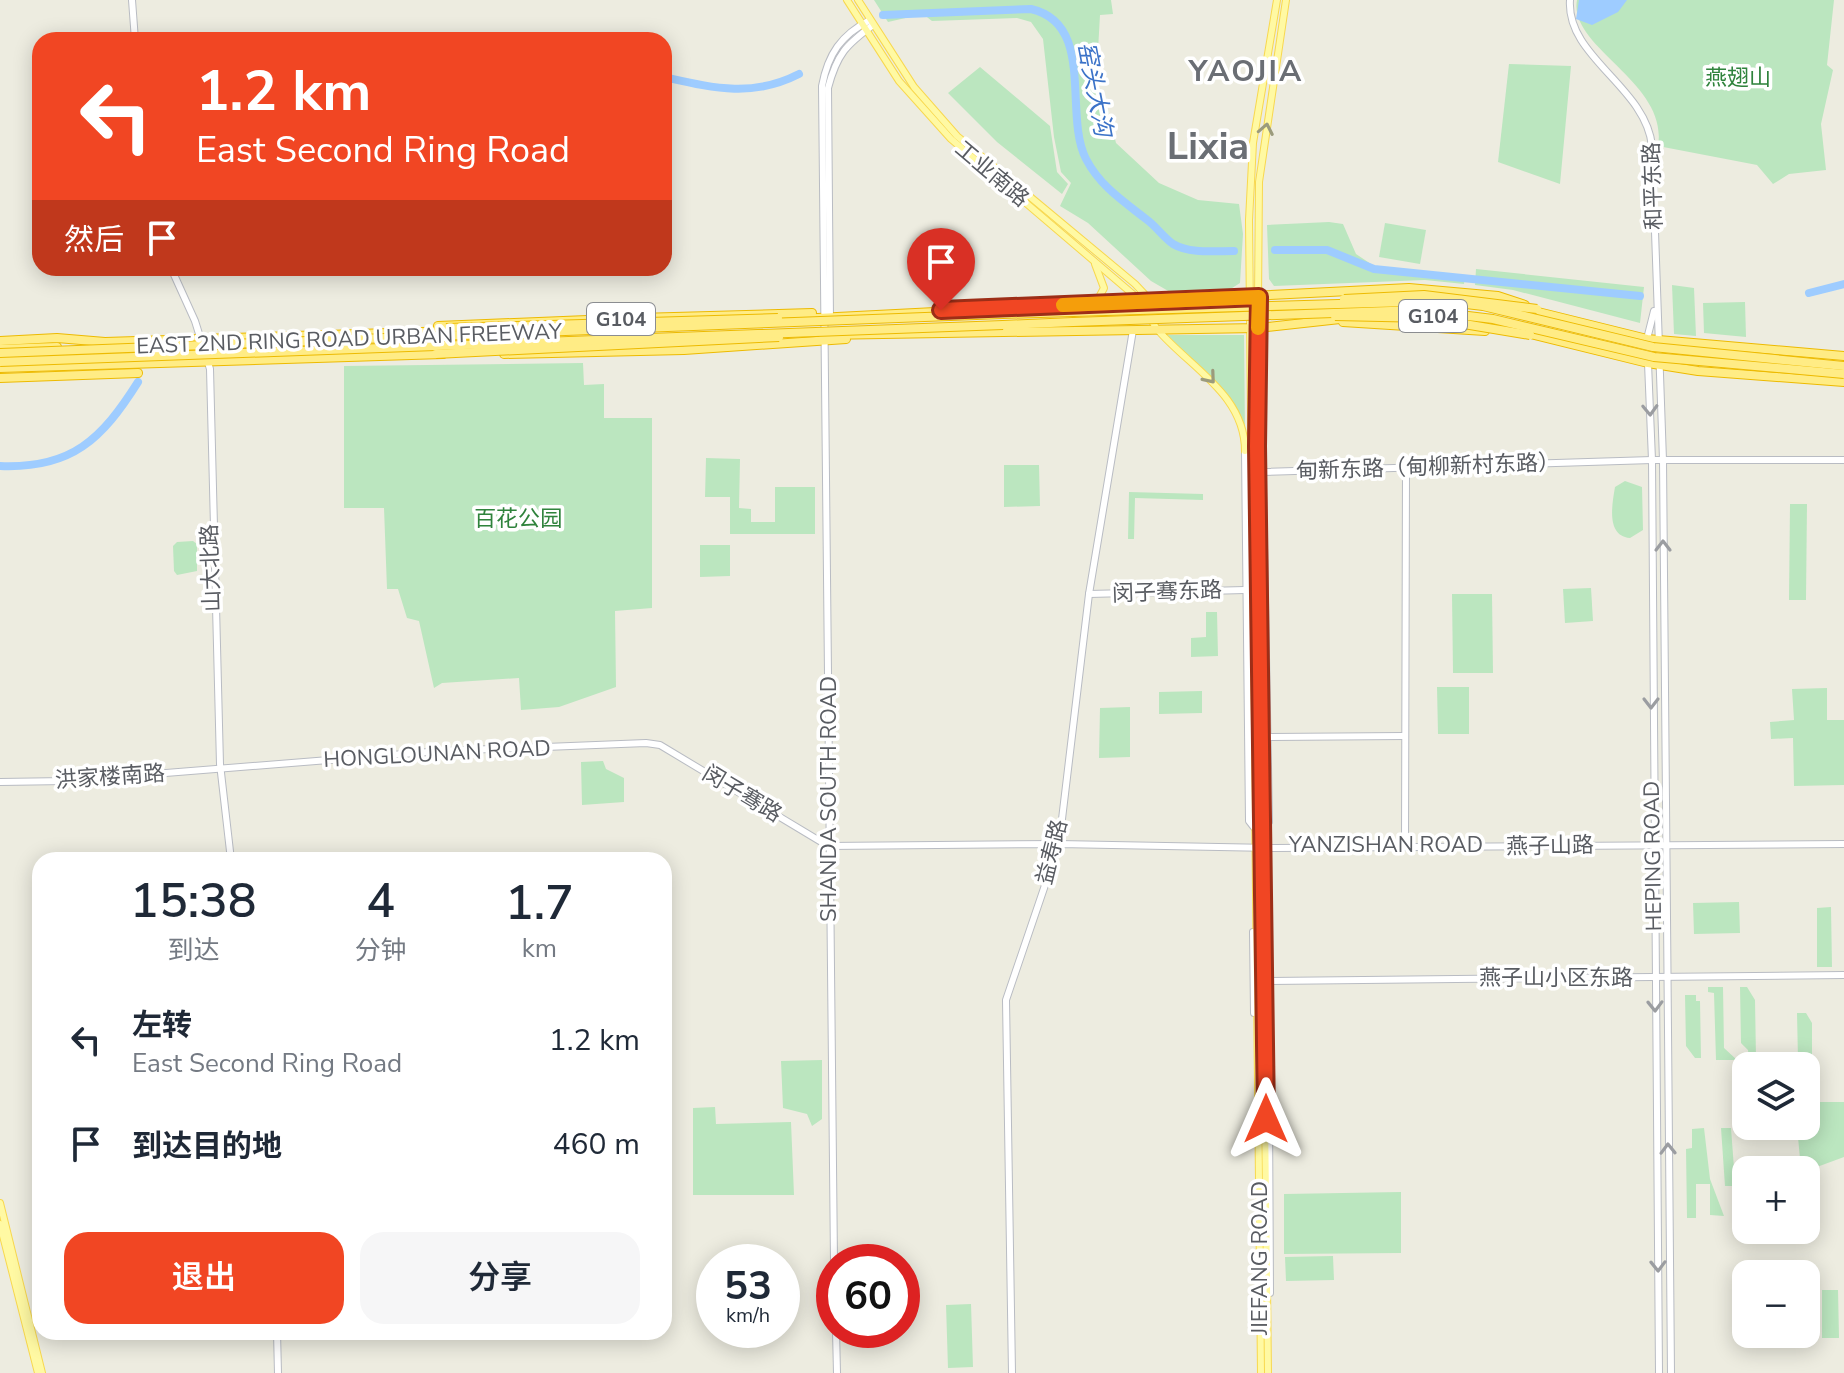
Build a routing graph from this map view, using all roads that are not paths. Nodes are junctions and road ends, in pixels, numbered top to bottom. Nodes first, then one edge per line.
1 (132, 0) edge
2 (847, 0) edge
3 (858, 0) edge
4 (1277, 0) edge
5 (1286, 0) edge
6 (1570, 0) edge
7 (872, 22) junction
8 (864, 27) junction
9 (134, 32) edge
10 (1091, 258) junction
11 (174, 276) edge
12 (1259, 297) junction
13 (1249, 298) junction
14 (1147, 302) junction
15 (1096, 303) junction
16 (1656, 304) junction
17 (1299, 309) junction
18 (1537, 309) junction
19 (782, 312) junction
20 (707, 315) junction
21 (826, 317) junction
22 (764, 321) junction
23 (723, 323) junction
24 (446, 328) junction
25 (1248, 328) junction
26 (1258, 328) junction
27 (419, 329) junction
28 (1157, 329) junction
29 (1133, 330) junction
30 (1530, 335) junction
31 (824, 336) junction
32 (200, 338) junction
33 (1647, 339) junction
34 (1660, 340) junction
35 (0, 347) edge
36 (436, 354) junction
37 (1844, 356) edge
38 (1648, 363) junction
39 (208, 365) junction
40 (1661, 365) junction
41 (1844, 366) edge
42 (0, 367) edge
43 (138, 369) junction
44 (1253, 374) junction
45 (1844, 374) edge
46 (0, 378) edge
47 (1844, 382) edge
48 (1257, 419) junction
49 (1248, 445) junction
50 (1652, 459) junction
51 (1664, 459) junction
52 (1844, 460) edge
53 (1406, 469) junction
54 (1262, 472) junction
55 (1245, 590) junction
56 (1089, 594) junction
57 (1259, 600) junction
58 (1265, 616) junction
59 (1246, 652) junction
60 (1253, 667) junction
61 (1405, 736) junction
62 (1268, 737) junction
63 (654, 744) joint
64 (219, 769) junction
65 (0, 782) edge
66 (1260, 830) junction
67 (1664, 842) junction
68 (1844, 842) edge
69 (1653, 843) junction
70 (1059, 844) junction
71 (828, 846) junction
72 (1405, 846) junction
73 (1261, 847) junction
74 (229, 852) edge
75 (1261, 930) junction
76 (1844, 975) edge
77 (1655, 978) junction
78 (1666, 978) junction
79 (1269, 981) junction
80 (0, 1203) edge
81 (0, 1224) edge
82 (834, 1244) edge
83 (1264, 1296) junction
84 (32, 1339) edge
85 (32, 1340) edge
86 (278, 1340) edge
87 (836, 1348) edge
88 (40, 1373) edge
89 (279, 1373) edge
90 (837, 1373) edge
91 (1012, 1373) edge
92 (1261, 1373) edge
93 (1268, 1373) edge
94 (1659, 1373) edge
95 (1671, 1373) edge

1 - 9 street
2 - 8 main road, 工业南路
3 - 7 main road, 工业南路
4 - 13 main road, JIEFANG ROAD
12 -> 5 main road, JIEFANG ROAD
6 - 16 street, 和平东路
7 - 8 street, SHANDA SOUTH ROAD
7 - 14 main road, 工业南路
8 - 10 main road, 工业南路
8 - 21 street, SHANDA SOUTH ROAD
10 - 14 main road, 工业南路
10 - 15 main road
11 - 32 street, 山大北路
12 - 13 highway, G104
12 - 18 highway, G104
12 - 26 main road, JIEFANG ROAD
13 - 14 highway, G104
13 - 25 main road, JIEFANG ROAD
14 - 15 highway, G104
14 - 28 main road
15 - 21 highway, G104
16 - 33 street, 和平东路
16 - 34 street, 和平东路
17 - 18 highway, bridge
17 - 21 highway, EAST 2ND RING ROAD URBAN FREEWAY, bridge
17 - 30 highway, bridge
17 - 31 highway, EAST 2ND RING ROAD URBAN FREEWAY, bridge
17 - 41 highway, EAST 2ND RING ROAD URBAN FREEWAY, bridge
17 - 45 highway, EAST 2ND RING ROAD URBAN FREEWAY, bridge
18 - 33 highway
19 - 20 highway, G104
19 - 21 highway, G104
19 - 22 highway
20 - 23 highway
20 - 27 highway, G104
21 - 22 highway, G104
21 - 24 highway, bridge
21 - 31 street, SHANDA SOUTH ROAD
21 - 35 highway, EAST 2ND RING ROAD URBAN FREEWAY, bridge
22 - 23 highway, G104
23 - 24 highway, G104
24 - 27 highway, G104
25 - 26 highway
25 - 28 highway
25 - 44 main road, JIEFANG ROAD
26 - 30 highway
26 - 44 main road, JIEFANG ROAD
27 - 32 highway, G104
28 - 29 highway
28 -> 49 main road
29 - 31 highway
29 - 56 street, 益寿路
30 - 38 highway
31 - 36 highway, bridge
31 - 36 highway
31 - 42 highway, EAST 2ND RING ROAD URBAN FREEWAY, bridge
31 - 71 street, SHANDA SOUTH ROAD
32 - 35 highway, G104
32 - 39 street, 山大北路
33 - 34 highway
33 - 38 street, HEPING ROAD
34 - 37 highway
34 - 40 street, HEPING ROAD
36 - 39 highway
38 - 40 highway
38 -> 50 street, HEPING ROAD
39 - 43 highway
39 - 64 street, 山大北路
40 - 47 highway
40 - 51 street, HEPING ROAD
42 - 43 highway
43 - 46 highway
44 - 48 main road, JIEFANG ROAD
44 - 49 main road, JIEFANG ROAD
48 - 54 street
48 - 57 main road, JIEFANG ROAD
49 - 55 street
49 - 60 main road, JIEFANG ROAD
50 - 51 street, 甸新东路（甸柳新村东路）
50 - 53 street, 甸新东路（甸柳新村东路）
50 -> 69 street, HEPING ROAD
51 - 52 street, 甸新东路（甸柳新村东路）
67 -> 51 street, HEPING ROAD
53 - 54 street, 甸新东路（甸柳新村东路）
53 - 61 street
54 - 58 street
55 - 56 street, 闵子骞东路
55 - 59 street
56 - 70 street, 益寿路
57 - 58 main road
57 - 66 main road, JIEFANG ROAD
58 - 62 street
59 - 60 main road
59 - 66 street
60 - 66 main road, JIEFANG ROAD
61 - 62 street
61 - 72 street
62 - 66 street
63 - 64 street, HONGLOUNAN ROAD
63 - 71 street, 闵子骞路
64 - 65 street, 洪家楼南路
64 - 74 street, 山大北路
66 - 73 main road, JIEFANG ROAD
67 - 68 street, 燕子山路
67 - 69 street, 燕子山路
67 - 78 street, HEPING ROAD
69 - 72 street, 燕子山路
69 - 77 street, HEPING ROAD
70 - 71 street, 燕子山路
70 - 73 street, 燕子山路
70 - 91 street, 益寿路
71 - 82 street, SHANDA SOUTH ROAD
72 - 73 street, 燕子山路
73 - 75 main road, JIEFANG ROAD
75 - 79 street
75 - 83 main road, JIEFANG ROAD
75 - 83 street
76 - 78 street, 燕子山小区东路
77 - 78 street, 燕子山小区东路
77 - 79 street, 燕子山小区东路
77 -> 94 street, HEPING ROAD
95 -> 78 street, HEPING ROAD
79 - 83 street
80 - 84 main road
81 - 88 main road
83 - 92 main road, JIEFANG ROAD
83 - 93 main road, JIEFANG ROAD
85 - 88 main road
86 - 89 street
87 - 90 street

